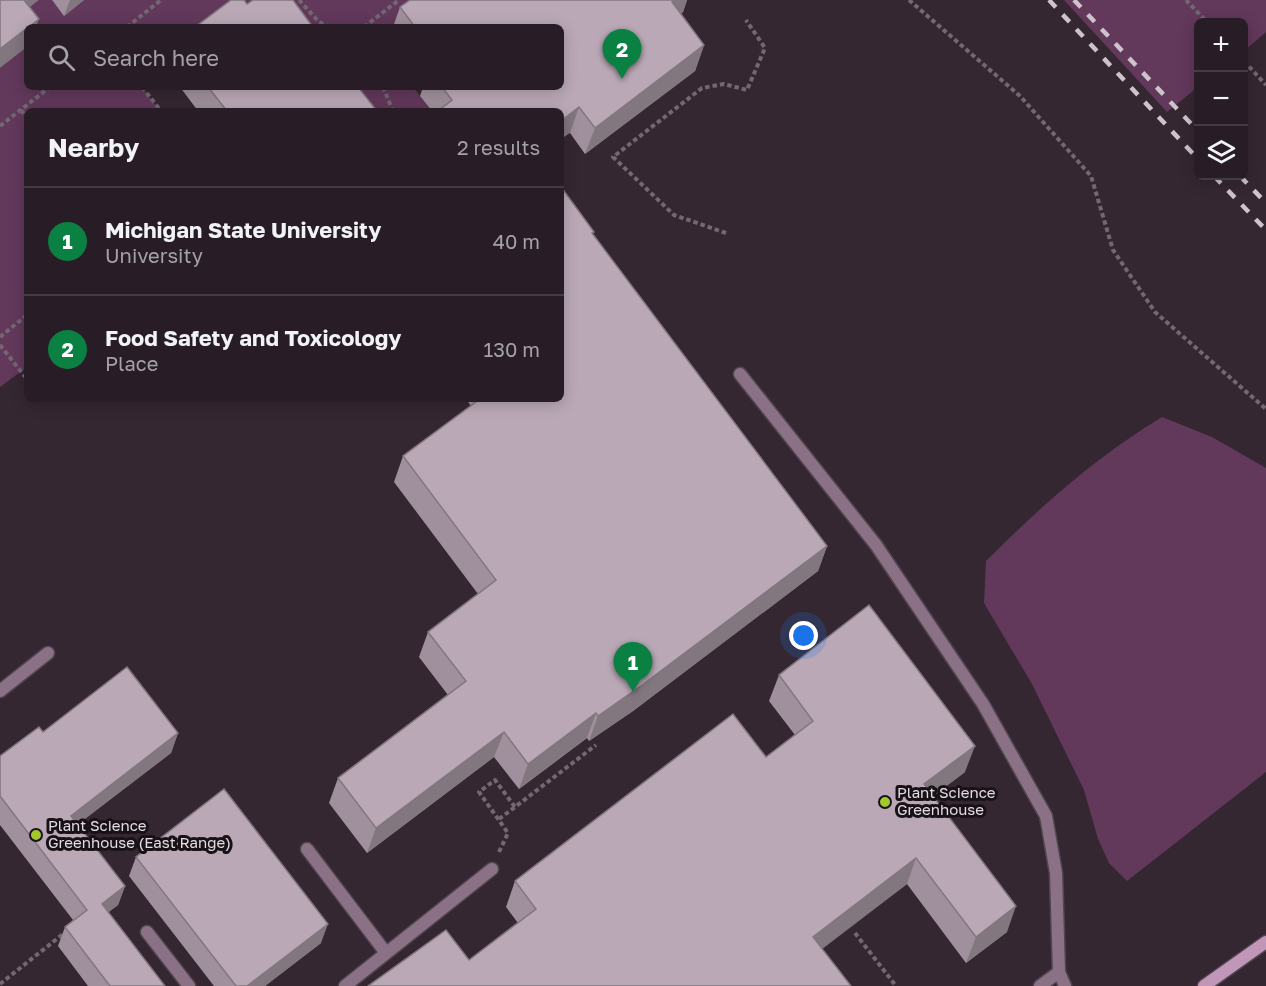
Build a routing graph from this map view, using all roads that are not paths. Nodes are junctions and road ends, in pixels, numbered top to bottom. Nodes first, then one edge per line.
1 (740, 374) dead end
2 (48, 653) dead end
3 (0, 691) edge
4 (307, 849) dead end
5 (492, 869) road end
6 (147, 932) dead end
7 (1266, 942) edge
8 (386, 953) junction
9 (1059, 972) junction
10 (189, 986) edge
11 (345, 986) edge
12 (1040, 986) edge
13 (1065, 986) edge
14 (1204, 986) edge

1 - 9 lane
2 - 3 lane
4 - 8 lane
5 - 8 lane
6 - 10 lane
7 - 14 street
8 - 11 lane
9 - 12 lane
9 - 13 lane

